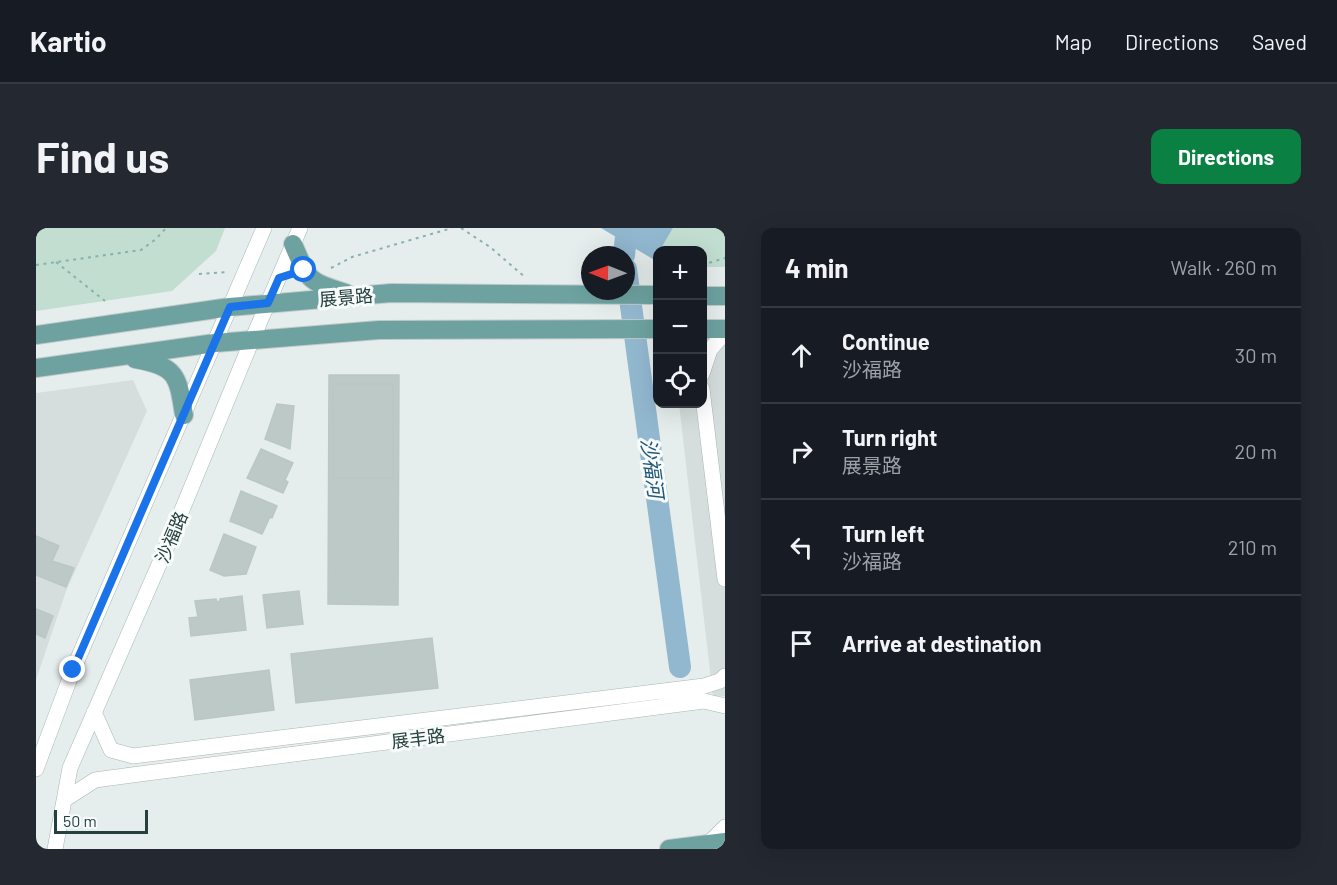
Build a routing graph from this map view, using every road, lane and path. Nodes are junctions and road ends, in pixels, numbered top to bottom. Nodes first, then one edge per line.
1 (166, 228) edge
2 (264, 228) edge
3 (452, 228) edge
4 (461, 228) edge
5 (296, 236) edge
6 (725, 258) edge
7 (56, 262) junction
8 (707, 264) edge
9 (36, 265) edge
10 (331, 268) dead end
11 (245, 271) junction
12 (199, 274) dead end
13 (526, 278) dead end
14 (356, 296) junction
15 (653, 296) edge
16 (707, 296) edge
17 (725, 296) edge
18 (105, 301) dead end
19 (268, 303) junction
20 (230, 307) junction
21 (653, 329) edge
22 (707, 329) edge
23 (725, 329) edge
24 (36, 335) edge
25 (725, 337) edge
26 (252, 340) junction
27 (214, 343) junction
28 (120, 356) junction
29 (707, 361) edge
30 (36, 368) edge
31 (704, 408) edge
32 (184, 415) junction
33 (725, 579) edge
34 (725, 676) edge
35 (704, 693) junction
36 (725, 706) edge
37 (94, 712) junction
38 (39, 751) edge
39 (36, 769) edge
40 (64, 801) junction
41 (725, 827) edge
42 (716, 843) edge
43 (55, 849) edge
44 (669, 849) edge

1 - 7 path
2 - 11 street, 沙福路
3 - 10 path
4 - 13 path
5 - 14 main road
5 - 19 street, 沙福路
6 - 8 path
7 - 9 path
7 - 18 path
11 - 12 path
11 - 20 street, 沙福路
14 - 15 main road, 展景路
14 - 19 main road, 展景路
16 - 17 main road
19 - 20 main road, 展景路
19 - 26 street, 沙福路
20 - 24 main road, 展景路
20 - 27 street, 沙福路
21 - 26 main road, 展景路
22 - 23 main road
25 - 29 street
26 - 27 main road, 展景路
26 - 37 street, 沙福路
27 - 28 main road, 展景路
27 - 32 street, 沙福路
28 - 30 main road, 展景路
28 - 32 main road
31 - 33 street
32 - 38 street, 沙福路
34 - 35 street
35 - 36 street
35 - 37 street, 展丰路
35 - 40 street, 展丰路
37 - 40 street, 沙福路
38 - 39 street, 沙福路
40 - 43 street, 沙福路
41 - 42 street
42 - 44 main road

